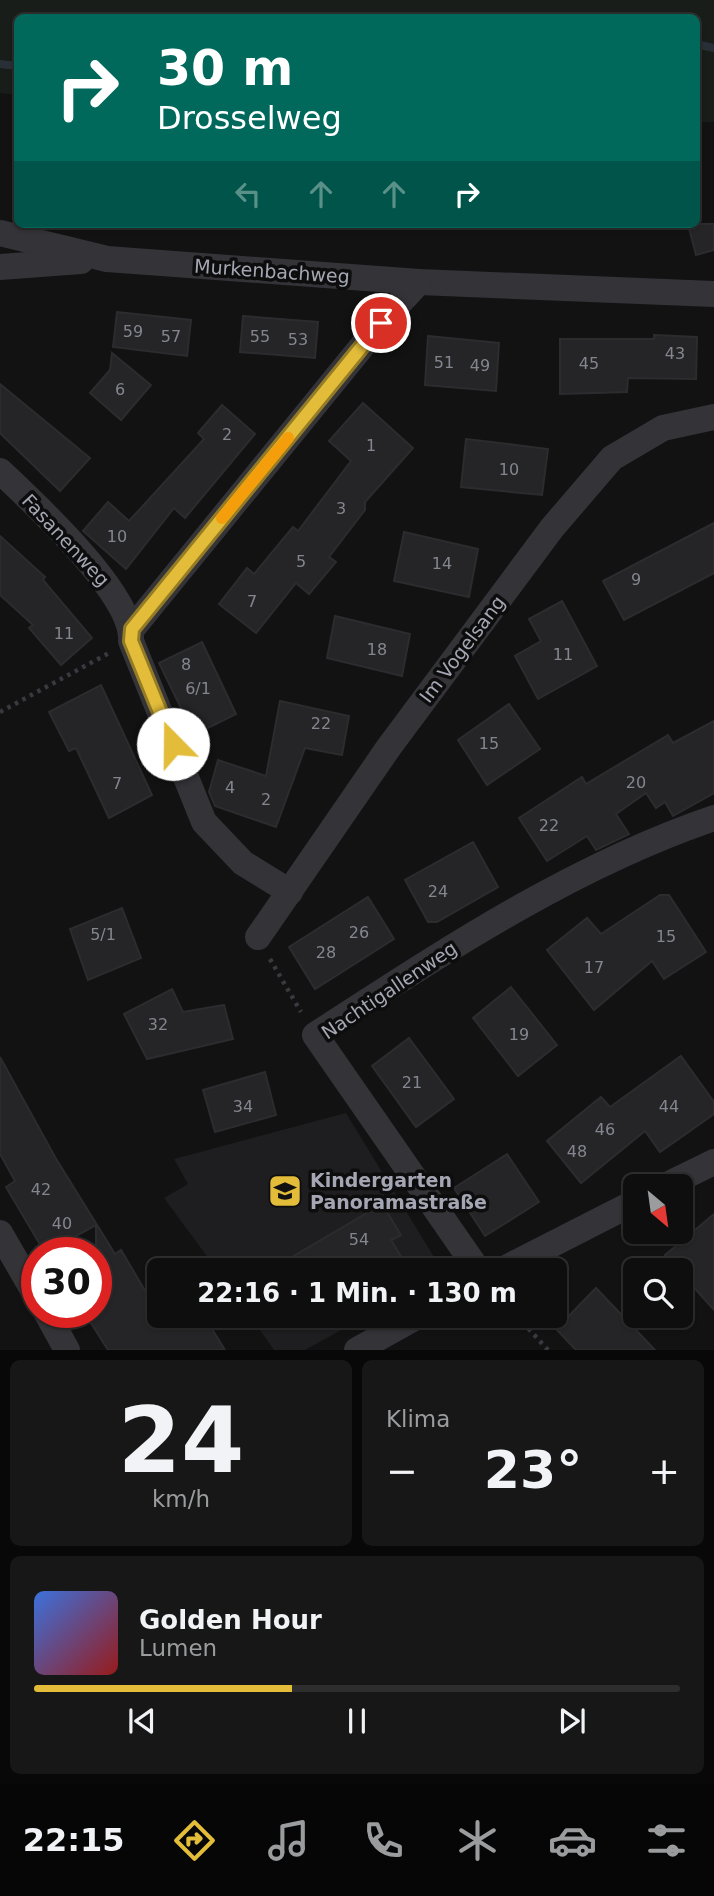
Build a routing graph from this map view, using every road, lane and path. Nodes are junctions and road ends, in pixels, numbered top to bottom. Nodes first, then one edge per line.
1 (0, 233) edge
2 (107, 258) junction
3 (0, 267) edge
4 (419, 282) junction
5 (714, 294) edge
6 (714, 417) edge
7 (0, 471) edge
8 (131, 635) junction
9 (0, 712) edge
10 (714, 818) edge
11 (290, 892) junction
12 (258, 937) joint
13 (315, 1035) junction
14 (714, 1161) edge
15 (689, 1174) edge
16 (623, 1208) edge
17 (0, 1233) edge
18 (470, 1258) edge
19 (525, 1258) edge
20 (21, 1269) edge
21 (55, 1328) edge
22 (396, 1328) edge
23 (528, 1328) edge
24 (67, 1350) edge
25 (357, 1350) edge
26 (548, 1350) edge

1 - 2 street, Murkenbachweg
2 - 3 street
2 - 4 street, Murkenbachweg
4 - 5 street, Murkenbachweg
4 - 8 street
6 - 11 street, Im Vogelsang
7 - 8 street, Fasanenweg
8 - 9 path
8 - 11 street, Fasanenweg
10 - 13 street, Nachtigallenweg
11 - 12 street, Im Vogelsang
12 - 13 path
13 - 18 street, Nachtigallenweg
14 - 15 street
16 - 19 street
17 - 20 street
21 - 24 street
22 - 25 street
23 - 26 path

